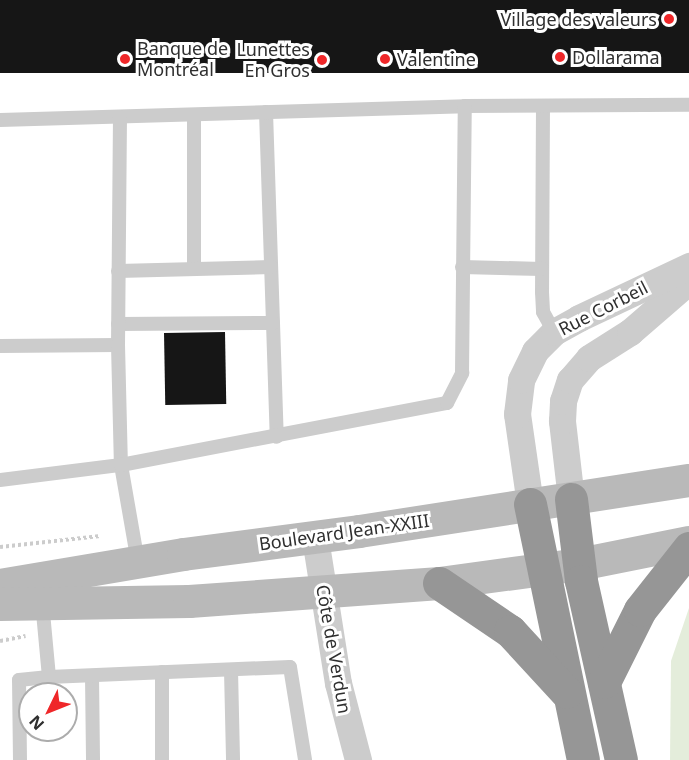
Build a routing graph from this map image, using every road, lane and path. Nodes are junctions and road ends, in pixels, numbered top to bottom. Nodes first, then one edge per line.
1 (689, 105) edge
2 (465, 106) junction
3 (543, 106) junction
4 (266, 112) junction
5 (194, 115) junction
6 (120, 117) junction
7 (0, 120) edge
8 (689, 266) edge
9 (271, 267) junction
10 (462, 267) junction
11 (194, 269) junction
12 (542, 269) junction
13 (118, 271) junction
14 (689, 281) edge
15 (273, 323) junction
16 (118, 324) junction
17 (554, 332) junction
18 (118, 345) junction
19 (0, 346) edge
20 (277, 437) junction
21 (122, 465) junction
22 (0, 480) edge
23 (689, 480) edge
24 (571, 499) junction
25 (530, 504) junction
26 (111, 535) dead end
27 (315, 538) junction
28 (689, 542) edge
29 (0, 547) edge
30 (689, 548) edge
31 (138, 562) junction
32 (579, 564) junction
33 (543, 569) junction
34 (439, 583) junction
35 (0, 585) edge
36 (41, 591) junction
37 (323, 593) junction
38 (0, 604) edge
39 (16, 639) dead end
40 (0, 640) edge
41 (231, 670) junction
42 (162, 672) junction
43 (92, 676) junction
44 (50, 677) junction
45 (604, 682) junction
46 (568, 695) junction
47 (20, 760) edge
48 (93, 760) edge
49 (162, 760) edge
50 (232, 760) edge
51 (305, 760) edge
52 (358, 760) edge
53 (583, 760) edge
54 (621, 760) edge

1 - 3 lane
2 - 3 lane
2 - 4 lane
2 - 10 lane
3 - 12 lane
4 - 5 lane
4 - 9 lane
5 - 6 lane
5 - 11 lane
6 - 7 lane
6 - 13 lane
8 - 17 street, Rue Corbeil
9 - 11 lane
9 - 15 lane
10 - 12 lane
10 - 20 lane
11 - 13 lane
12 - 17 lane
13 - 16 lane
14 - 24 street, Rue Corbeil
15 - 16 lane
15 - 20 lane
16 - 18 lane
17 - 25 street, Rue Corbeil
18 - 19 lane
18 - 21 lane
20 - 21 lane
21 - 22 lane
21 - 31 lane
23 - 24 street, Boulevard Jean-XXIII
24 - 25 street, Boulevard Jean-XXIII
24 - 32 highway
25 - 27 street, Boulevard Jean-XXIII
25 - 33 highway
26 - 29 path
27 - 31 street, Boulevard Jean-XXIII
27 - 37 street, Côte de Verdun
28 - 32 street, Boulevard Jean-XXIII
30 - 45 highway
31 - 36 street, Boulevard Jean-XXIII
32 - 33 street, Boulevard Jean-XXIII
32 - 45 highway
33 - 34 street, Boulevard Jean-XXIII
33 - 46 highway
34 - 37 street, Boulevard Jean-XXIII
34 - 46 highway
35 - 36 street, Boulevard Jean-XXIII
36 - 37 street, Boulevard Jean-XXIII
36 - 38 street, Boulevard Jean-XXIII
36 - 44 lane
37 - 52 street, Côte de Verdun
39 - 40 path
41 - 42 lane
41 - 50 lane
41 - 51 lane
42 - 43 lane
42 - 49 lane
43 - 44 lane
43 - 48 lane
44 - 47 lane
45 - 54 highway
46 - 53 highway

